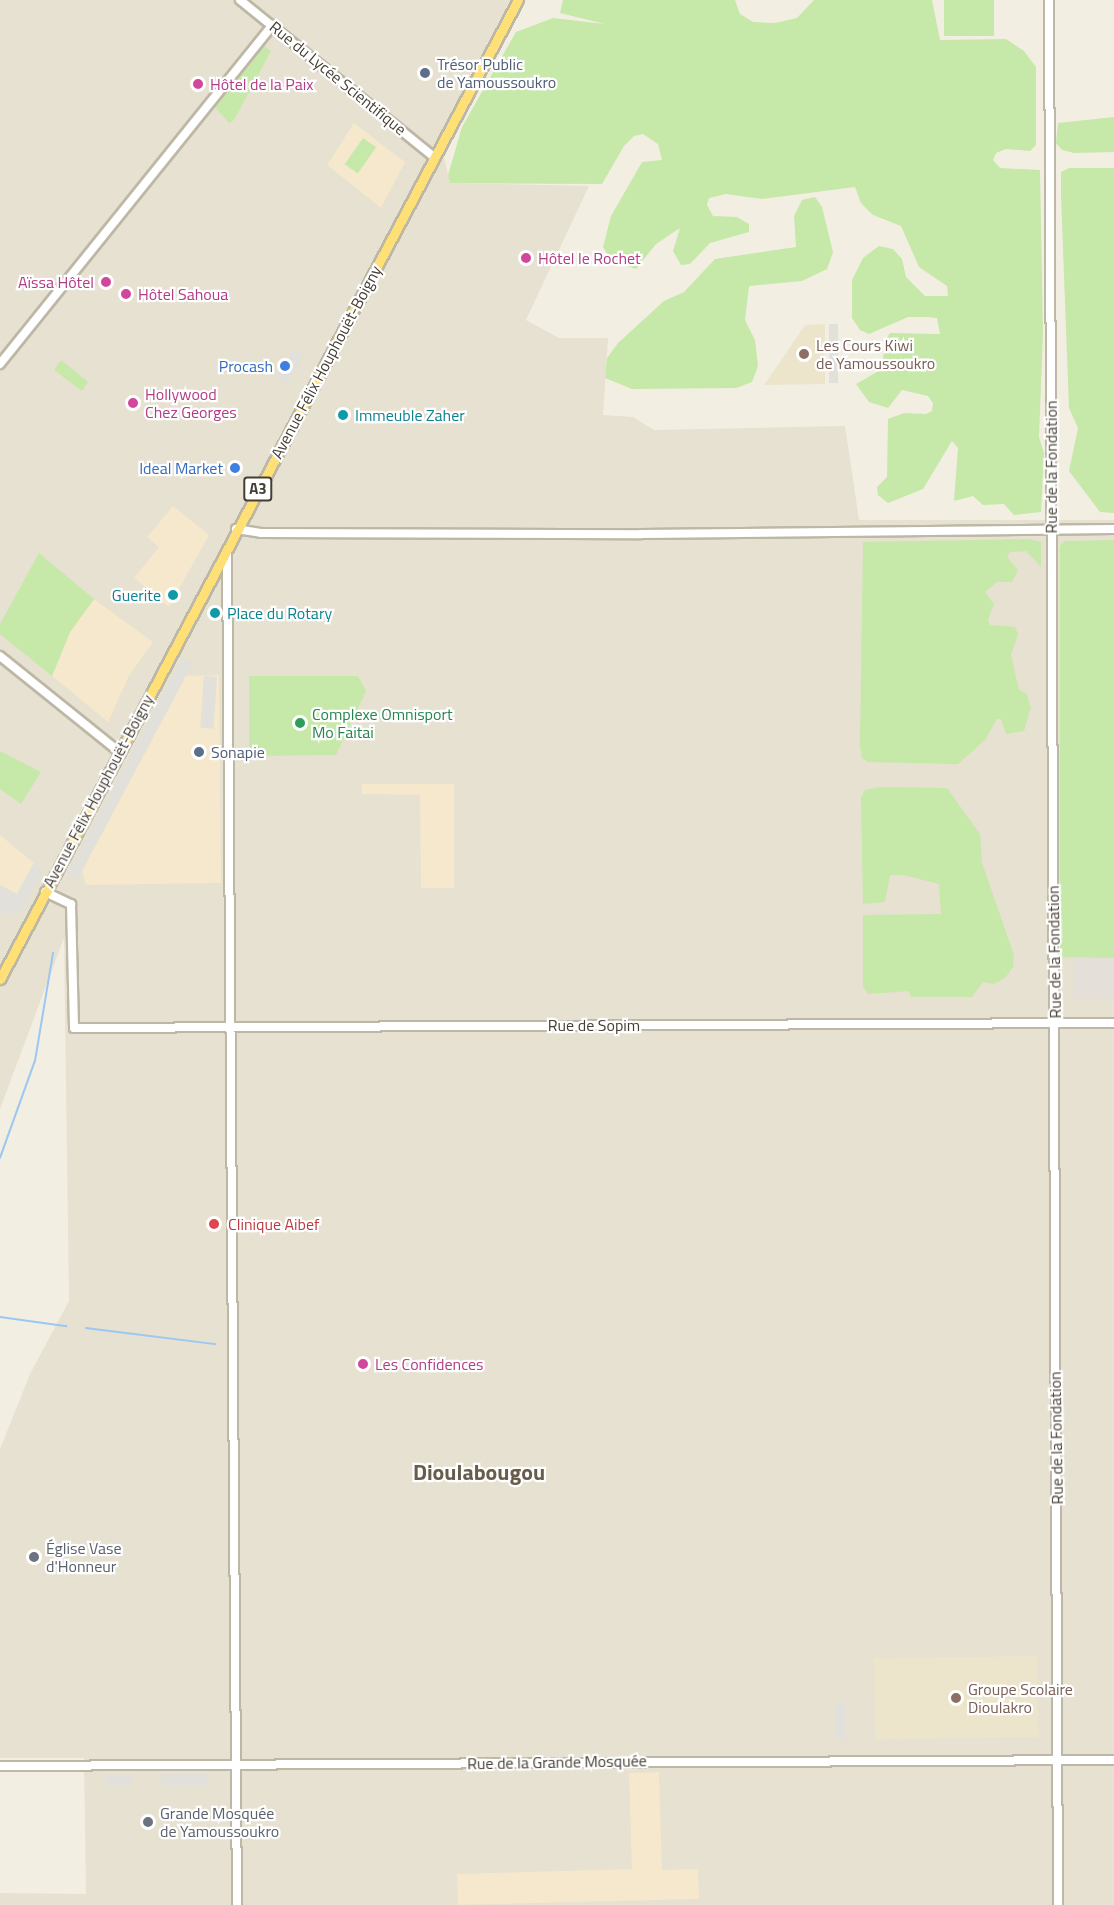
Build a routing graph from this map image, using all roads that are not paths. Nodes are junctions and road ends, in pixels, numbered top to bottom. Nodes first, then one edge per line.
1 (240, 0) edge
2 (518, 0) edge
3 (1049, 0) edge
4 (273, 26) junction
5 (435, 158) junction
6 (0, 364) edge
7 (236, 529) junction
8 (1051, 529) junction
9 (1114, 529) edge
10 (227, 548) junction
11 (0, 656) edge
12 (118, 751) junction
13 (45, 892) junction
14 (0, 979) edge
15 (1055, 1023) junction
16 (1114, 1023) edge
17 (231, 1027) junction
18 (1114, 1760) edge
19 (1057, 1762) junction
20 (236, 1765) junction
21 (0, 1766) edge
22 (237, 1905) edge
23 (1058, 1905) edge

1 - 4 street, Rue du Lycée Scientifique
2 - 5 highway, Avenue Félix Houphouët-Boigny / A3
3 - 8 street, Rue de la Fondation
4 - 5 street, Rue du Lycée Scientifique
4 - 6 street
5 - 7 highway, Avenue Félix Houphouët-Boigny / A3
7 - 8 street
7 - 10 highway, Avenue Félix Houphouët-Boigny / A3
8 - 9 street
8 - 15 street, Rue de la Fondation
10 - 12 highway, Avenue Félix Houphouët-Boigny / A3
10 - 17 street
11 - 12 street
12 - 13 highway, Avenue Félix Houphouët-Boigny / A3
13 - 14 highway, Avenue Félix Houphouët-Boigny / A3
13 - 17 street, Rue de Sopim
15 - 16 street, Rue de Sopim
15 - 17 street, Rue de Sopim
15 - 19 street, Rue de la Fondation
17 - 20 street
18 - 19 street, Rue de la Grande Mosquée
19 - 20 street, Rue de la Grande Mosquée
19 - 23 street, Rue de la Fondation
20 - 21 street, Rue de la Grande Mosquée
20 - 22 street

